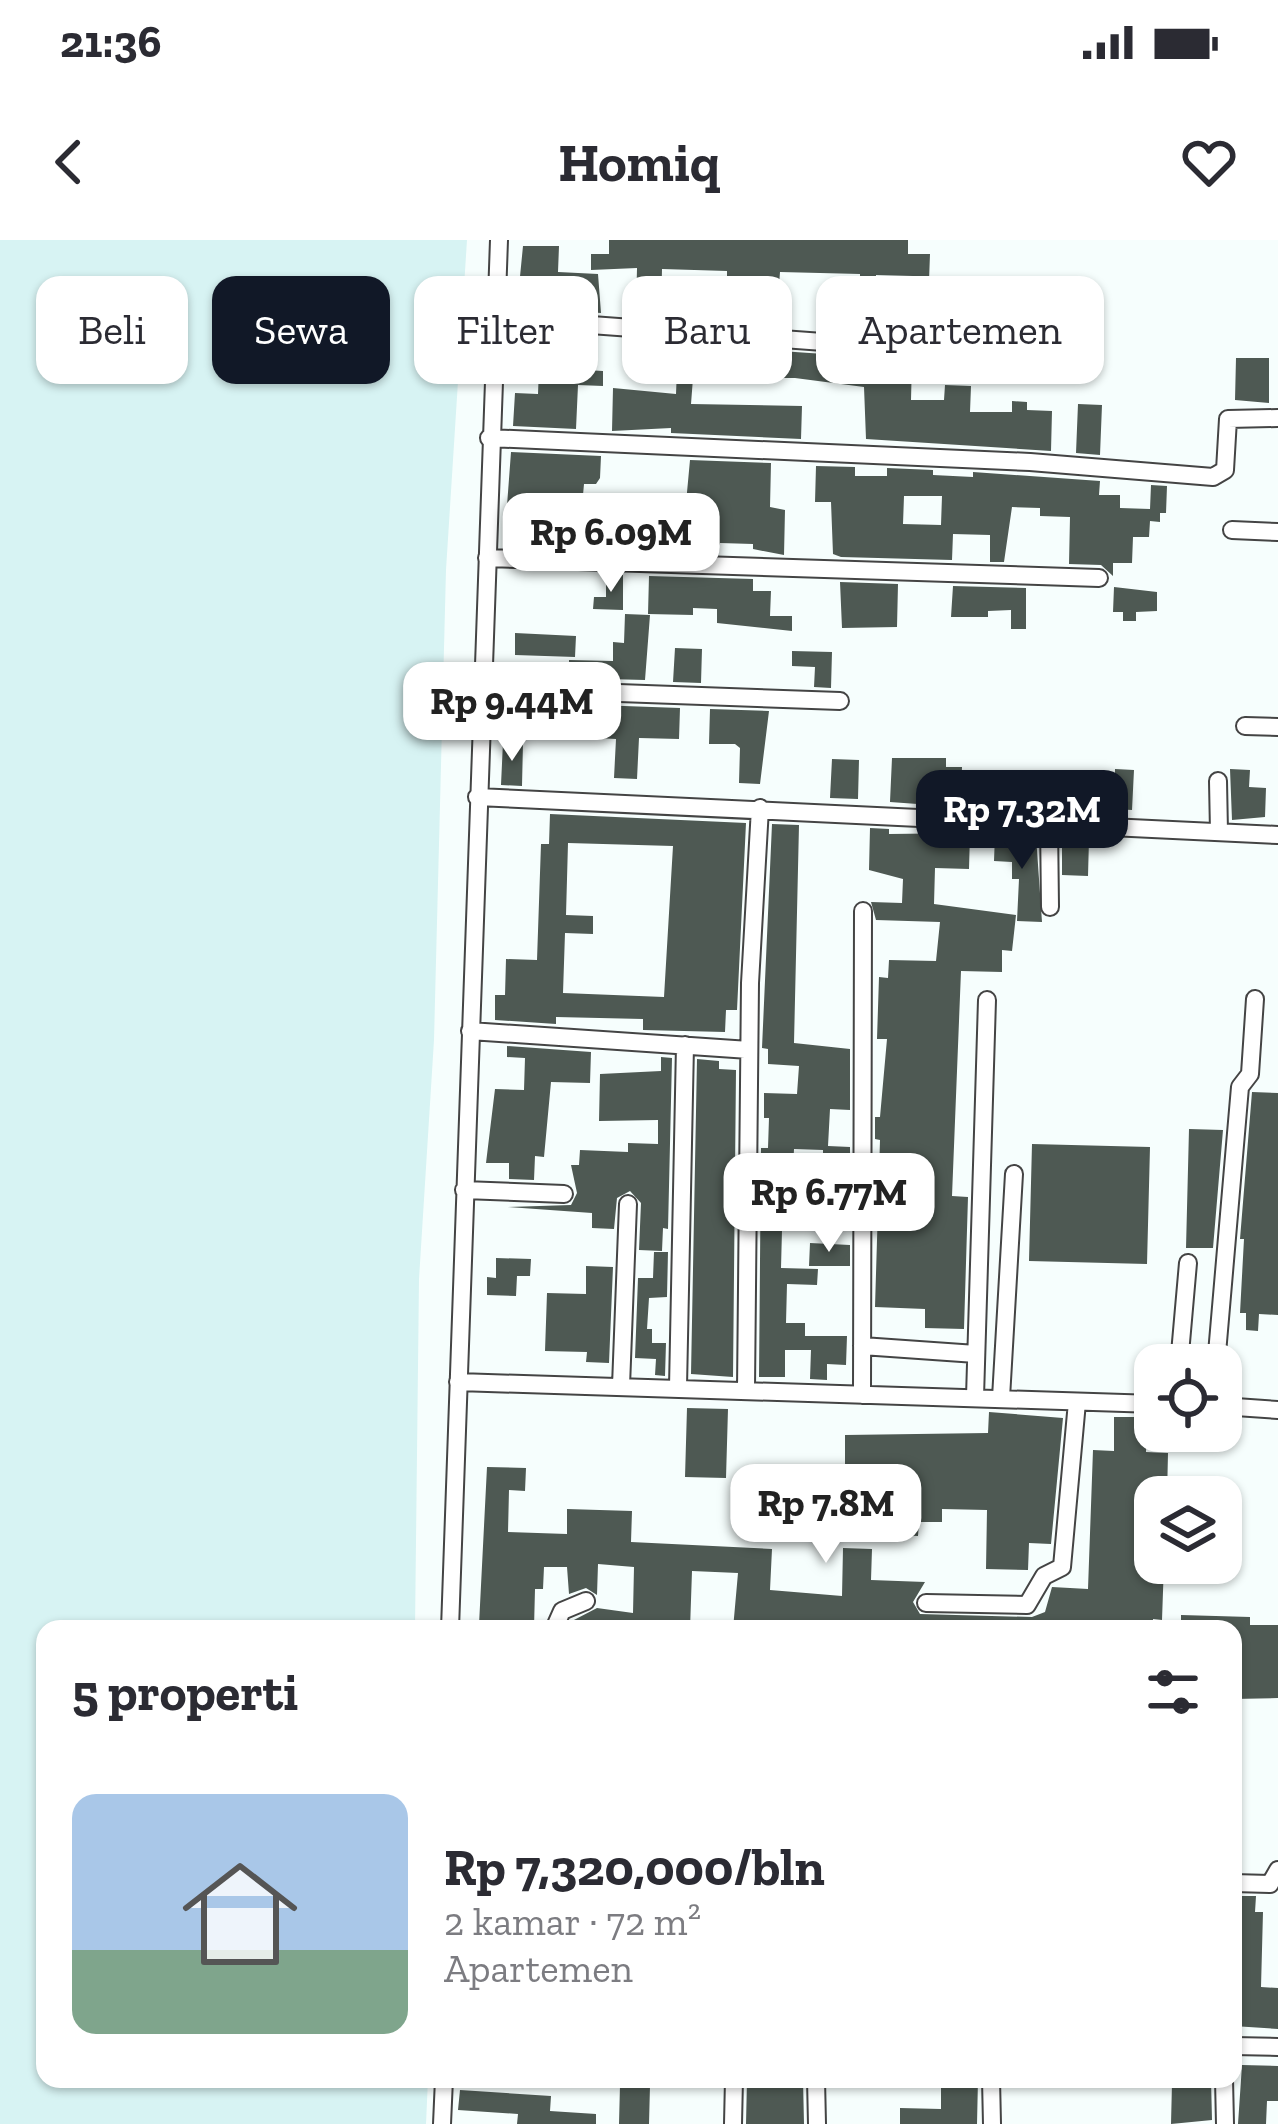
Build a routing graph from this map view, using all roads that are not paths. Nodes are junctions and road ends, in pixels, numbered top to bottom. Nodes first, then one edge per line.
1 (499, 240) edge
2 (498, 276) edge
3 (598, 325) edge
4 (816, 341) edge
5 (492, 384) edge
6 (1278, 418) edge
7 (489, 438) junction
8 (1232, 530) dead end
9 (1278, 532) edge
10 (487, 558) junction
11 (1099, 578) dead end
12 (482, 688) junction
13 (840, 701) dead end
14 (1245, 726) dead end
15 (1278, 728) edge
16 (1218, 781) dead end
17 (477, 797) junction
18 (760, 808) junction
19 (1049, 823) junction
20 (1219, 832) junction
21 (1278, 836) edge
22 (1049, 908) dead end
23 (863, 911) dead end
24 (1255, 999) dead end
25 (987, 1000) dead end
26 (470, 1030) junction
27 (685, 1045) junction
28 (749, 1050) junction
29 (1014, 1174) dead end
30 (464, 1190) junction
31 (564, 1194) dead end
32 (628, 1204) dead end
33 (1188, 1263) dead end
34 (1182, 1344) edge
35 (1218, 1344) edge
36 (862, 1346) junction
37 (976, 1354) junction
38 (458, 1382) junction
39 (620, 1386) junction
40 (678, 1387) junction
41 (746, 1389) junction
42 (862, 1395) junction
43 (974, 1397) junction
44 (1001, 1398) junction
45 (1077, 1402) junction
46 (1134, 1403) edge
47 (1242, 1407) edge
48 (1278, 1410) edge
49 (586, 1601) dead end
50 (926, 1603) dead end
51 (450, 1620) edge
52 (558, 1620) edge
53 (1278, 1870) edge
54 (1242, 1883) edge
55 (1242, 2046) edge
56 (1278, 2047) edge
57 (444, 2088) edge
58 (734, 2088) edge
59 (816, 2088) edge
60 (991, 2088) edge
61 (1224, 2088) edge
62 (442, 2124) edge
63 (733, 2124) edge
64 (817, 2124) edge
65 (992, 2124) edge
66 (1225, 2124) edge

1 - 2 street
3 - 4 street
5 - 7 street
6 - 7 street
7 - 10 street
8 - 9 street
10 - 11 street
10 - 12 street
12 - 13 street
12 - 17 street
14 - 15 street
16 - 20 street
17 - 18 street
17 - 26 street
18 - 19 street
18 - 28 street
19 - 20 street
19 - 22 street
20 - 21 street
23 - 36 street
24 - 35 street
25 - 37 street
26 - 27 street
26 - 30 street
27 - 28 street
27 - 40 street
28 - 41 street
29 - 44 street
30 - 31 street
30 - 38 street
32 - 39 street
33 - 34 street
36 - 37 street
36 - 42 street
37 - 43 street
38 - 39 street
38 - 51 street
39 - 40 street
40 - 41 street
41 - 42 street
42 - 43 street
43 - 44 street
44 - 45 street
45 - 46 street
45 - 50 street
47 - 48 street
49 - 52 street
53 - 54 street
55 - 56 street
57 - 62 street
58 - 63 street
59 - 64 street
60 - 65 street
61 - 66 street

